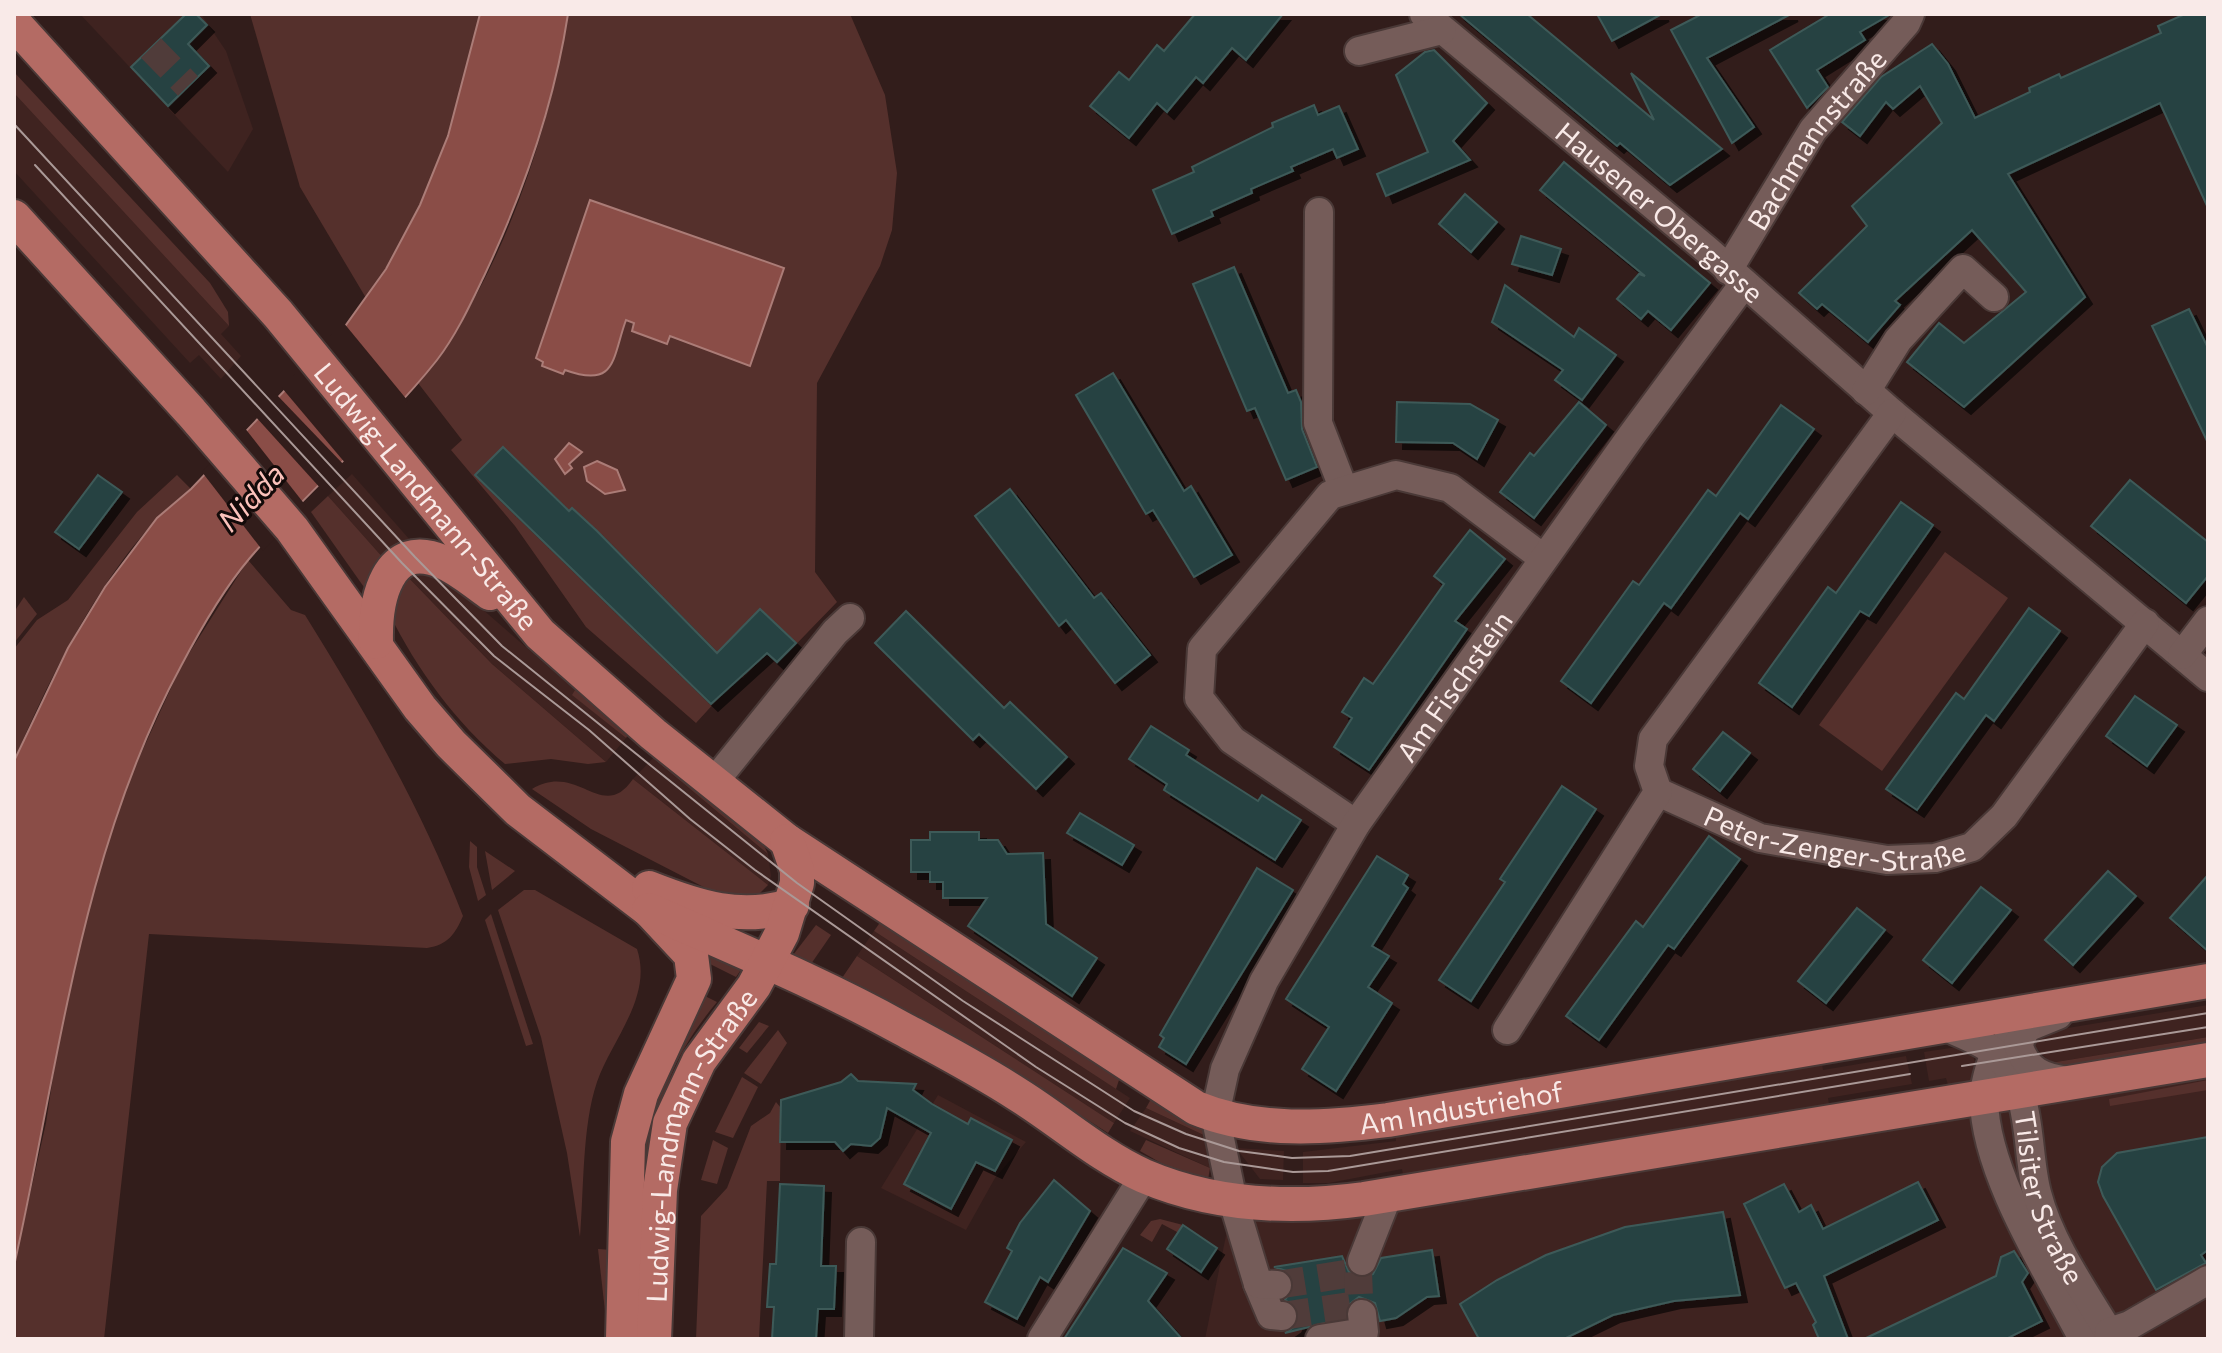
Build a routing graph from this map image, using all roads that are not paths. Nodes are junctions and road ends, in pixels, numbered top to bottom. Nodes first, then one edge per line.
1 (1910, 14) edge
2 (1433, 22) edge
3 (14, 23) edge
4 (14, 47) edge
5 (1359, 51) dead end
6 (81, 96) junction
7 (1319, 212) dead end
8 (14, 217) edge
9 (1736, 278) junction
10 (1994, 297) dead end
11 (1866, 391) junction
12 (1892, 413) junction
13 (1344, 490) junction
14 (1543, 558) junction
15 (850, 618) dead end
16 (2208, 621) edge
17 (2145, 623) junction
18 (540, 634) junction
19 (376, 642) junction
20 (2182, 655) junction
21 (2208, 677) edge
22 (714, 782) junction
23 (1658, 792) junction
24 (1356, 824) junction
25 (787, 841) junction
26 (584, 859) junction
27 (792, 905) junction
28 (649, 910) junction
29 (769, 961) junction
30 (2208, 981) edge
31 (2096, 1000) junction
32 (1943, 1025) junction
33 (2026, 1028) junction
34 (1507, 1030) dead end
35 (1995, 1052) junction
36 (2208, 1060) edge
37 (2078, 1082) junction
38 (2020, 1093) junction
39 (1984, 1099) junction
40 (1215, 1115) junction
41 (1144, 1176) junction
42 (1388, 1195) junction
43 (1233, 1201) junction
44 (861, 1242) dead end
45 (1362, 1261) tunnel mouth
46 (2208, 1280) edge
47 (1362, 1314) dead end
48 (1278, 1323) edge
49 (2101, 1337) edge
50 (623, 1339) edge
51 (654, 1339) edge
52 (859, 1339) edge
53 (1042, 1339) edge
54 (1320, 1339) edge

1 - 9 street, Bachmannstraße
2 - 5 street
2 - 9 street, Hausener Obergasse
3 - 6 main road, Ludwig-Landmann-Straße
4 - 6 main road
6 - 18 main road, Ludwig-Landmann-Straße
7 - 13 street
8 - 19 main road, Ludwig-Landmann-Straße
9 - 11 street, Hausener Obergasse
9 - 14 street, Am Fischstein
10 - 11 street
11 - 12 street, Hausener Obergasse
12 - 17 street, Hausener Obergasse
12 - 23 street
13 - 14 street
13 - 24 street
14 - 24 street, Am Fischstein
15 - 22 street
16 - 20 street
17 - 20 street, Hausener Obergasse
17 - 23 street, Peter-Zenger-Straße
18 - 19 main road
18 - 22 main road, Ludwig-Landmann-Straße
19 - 26 main road, Ludwig-Landmann-Straße
20 - 21 street, Hausener Obergasse
22 - 25 main road, Ludwig-Landmann-Straße
23 - 34 street
24 - 40 street, Am Fischstein
25 - 27 main road, Ludwig-Landmann-Straße
25 - 40 main road, Am Industriehof
26 - 27 main road
26 - 28 main road, Ludwig-Landmann-Straße
27 - 29 main road, Ludwig-Landmann-Straße
28 - 29 main road, Ludwig-Landmann-Straße
28 - 50 main road, Ludwig-Landmann-Straße
29 - 41 main road
29 - 51 main road, Ludwig-Landmann-Straße
30 - 31 main road, Am Industriehof
31 - 32 main road, Am Industriehof
31 - 33 street
32 - 35 street
32 - 40 main road, Am Industriehof
33 - 35 street
33 - 37 street
35 - 38 street, Tilsiter Straße
35 - 39 street, Tilsiter Straße
36 - 37 main road
37 - 38 main road
38 - 39 main road
38 - 49 street, Tilsiter Straße
39 - 42 main road
39 - 49 street, Tilsiter Straße
40 - 43 street
41 - 43 main road
41 - 53 street
42 - 43 main road
42 - 45 street
43 - 48 street
44 - 52 street
46 - 49 street
47 - 54 street

